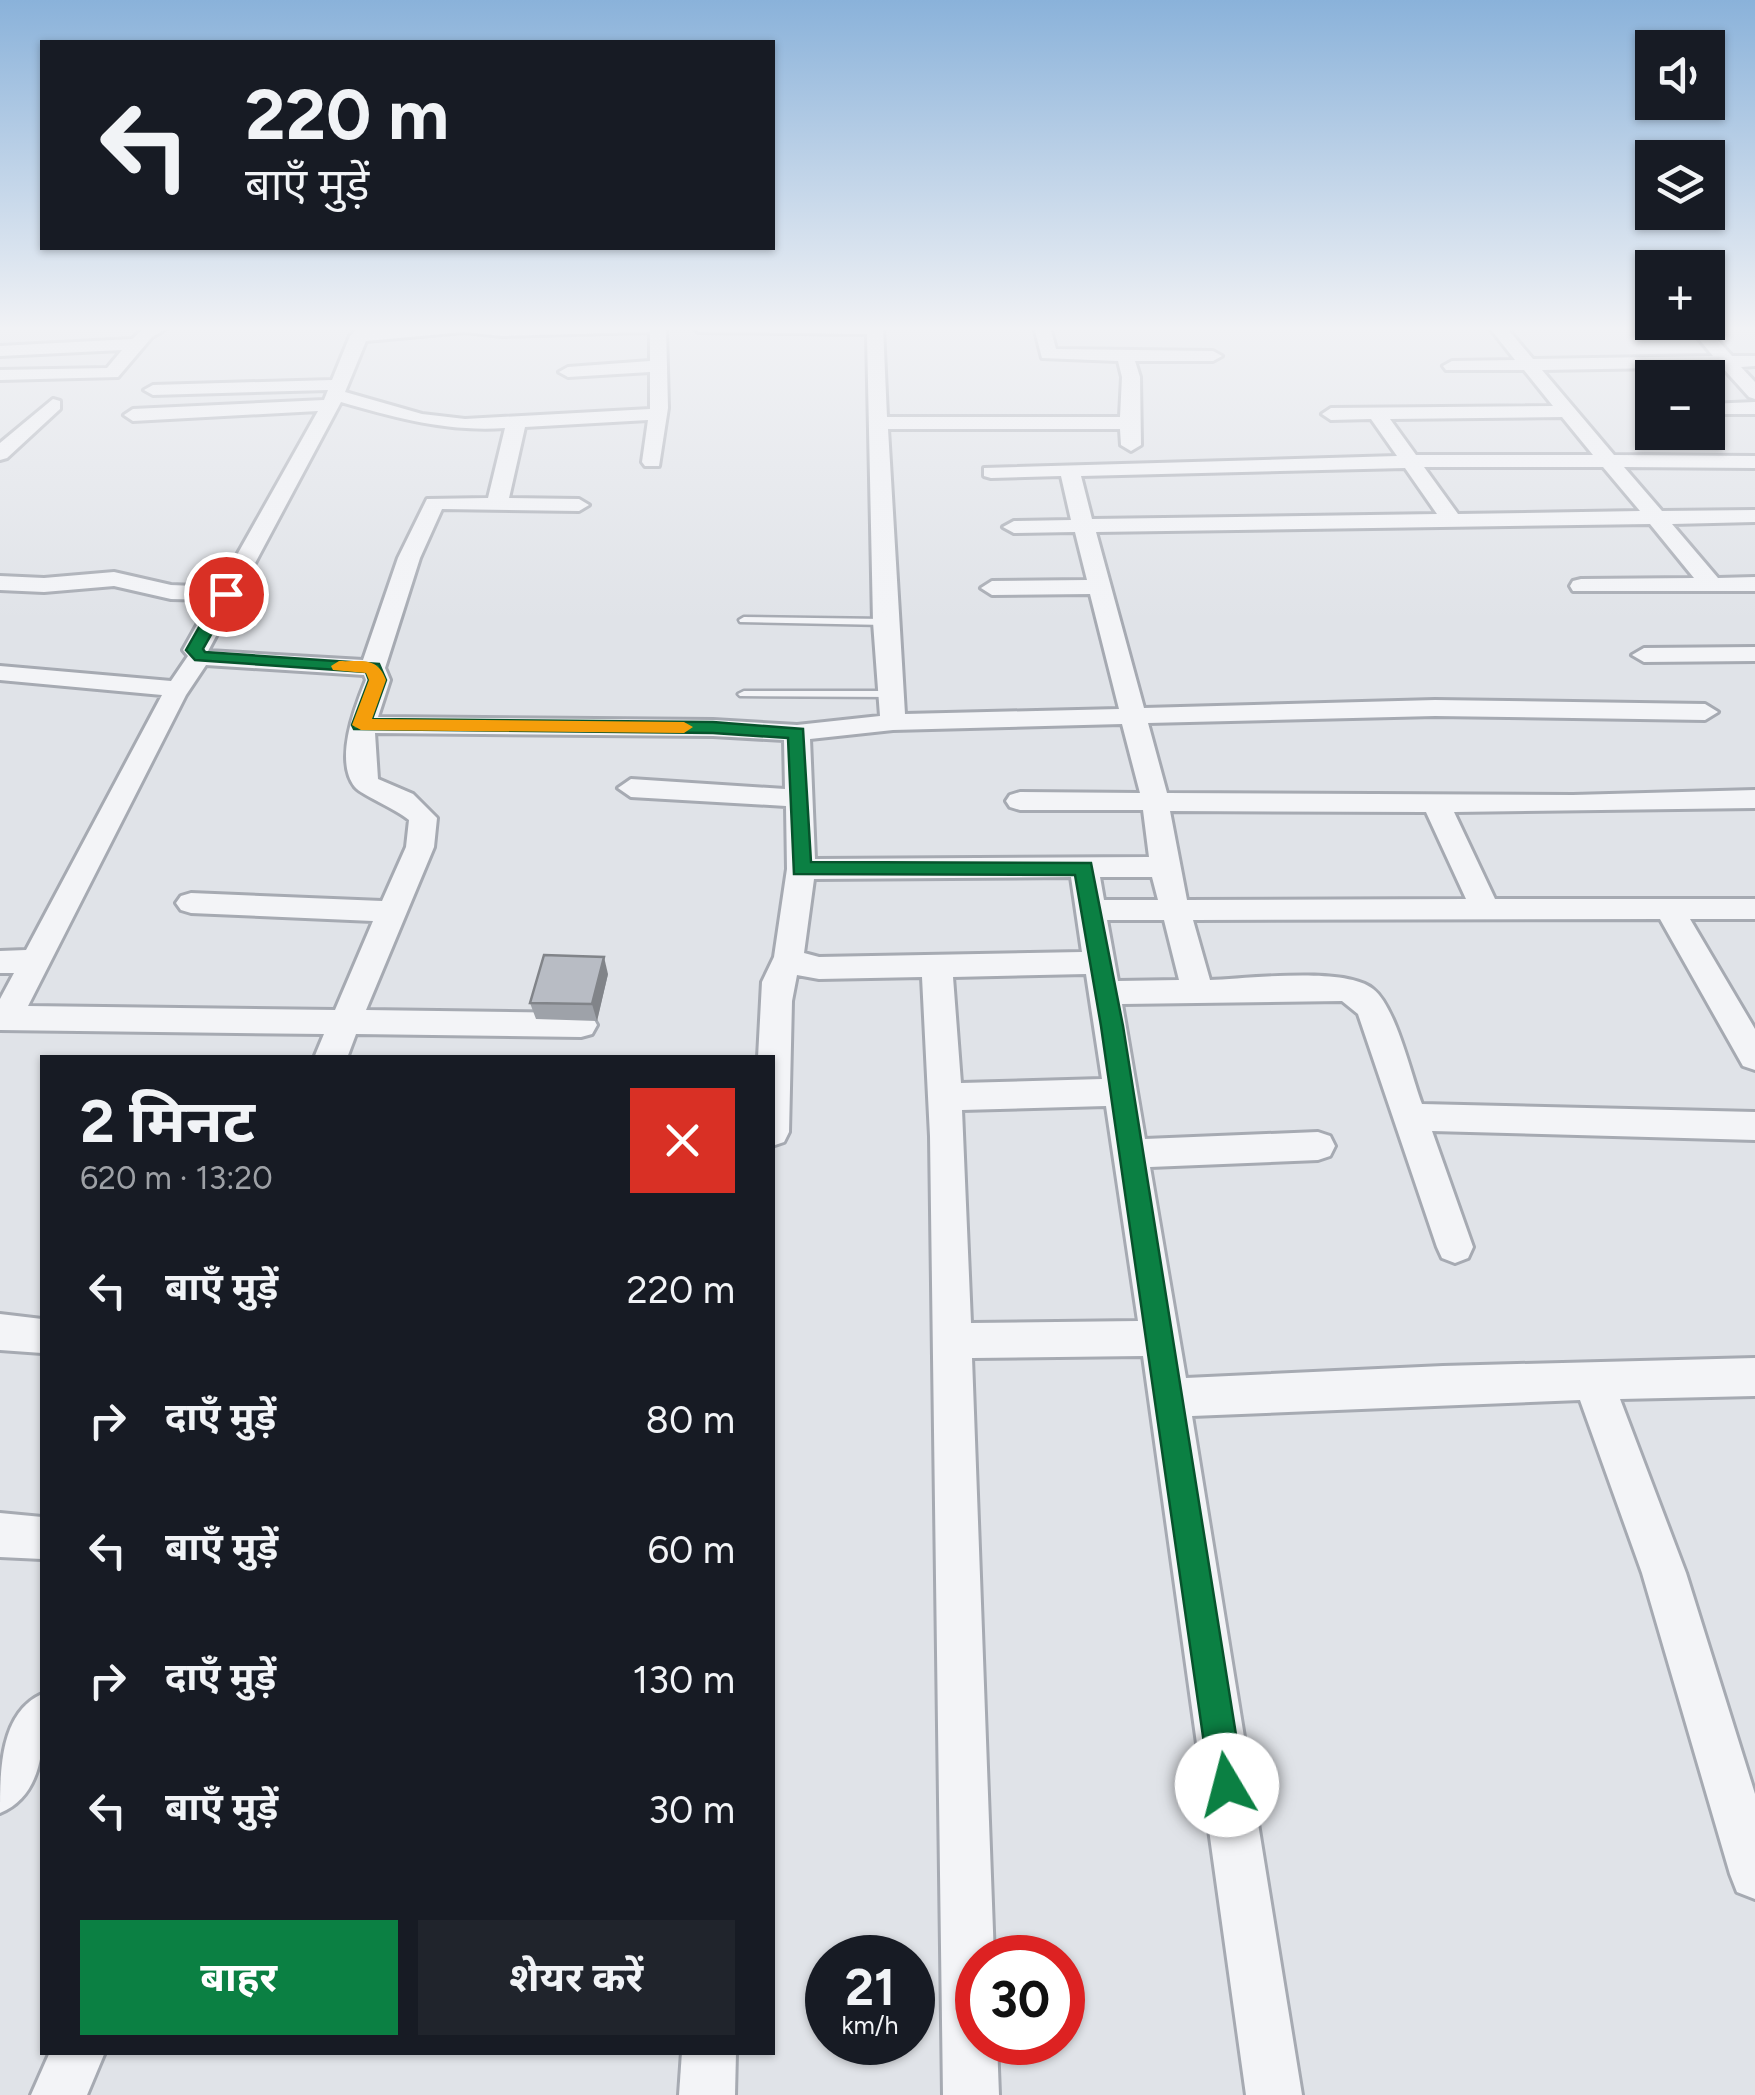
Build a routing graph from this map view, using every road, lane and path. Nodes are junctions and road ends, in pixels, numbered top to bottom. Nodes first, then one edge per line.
1 (516, 424) edge
2 (32, 425) edge
3 (320, 425) edge
4 (657, 425) edge
5 (880, 425) edge
6 (1127, 425) edge
7 (1385, 425) edge
8 (1577, 425) edge
9 (0, 454) edge
10 (652, 462) dead end
11 (1413, 462) junction
12 (1755, 462) edge
13 (1612, 463) junction
14 (1137, 468) junction
15 (1069, 470) junction
16 (991, 472) dead end
17 (497, 504) junction
18 (580, 505) dead end
19 (1755, 516) edge
20 (1654, 517) junction
21 (1452, 520) junction
22 (1081, 526) junction
23 (1014, 527) dead end
24 (0, 583) edge
25 (1755, 584) edge
26 (1712, 585) junction
27 (1098, 586) junction
28 (1581, 586) dead end
29 (992, 588) dead end
30 (226, 594) junction
31 (744, 620) dead end
32 (886, 622) junction
33 (1755, 654) edge
34 (1644, 655) dead end
35 (200, 656) junction
36 (373, 668) junction
37 (0, 673) edge
38 (178, 689) junction
39 (744, 694) dead end
40 (891, 694) junction
41 (1705, 712) dead end
42 (1132, 714) junction
43 (893, 722) junction
44 (361, 725) junction
45 (797, 733) junction
46 (631, 788) dead end
47 (800, 798) junction
48 (1755, 799) edge
49 (1154, 800) junction
50 (1020, 801) dead end
51 (1436, 803) junction
52 (1084, 868) junction
53 (1164, 868) junction
54 (801, 869) junction
55 (191, 903) dead end
56 (1668, 908) junction
57 (1755, 908) edge
58 (1485, 909) junction
59 (1094, 910) junction
60 (1176, 910) junction
61 (393, 912) junction
62 (789, 957) junction
63 (36, 960) junction
64 (0, 962) edge
65 (938, 966) junction
66 (1104, 978) junction
67 (1198, 989) junction
68 (3, 1018) edge
69 (346, 1021) junction
70 (581, 1025) dead end
71 (1750, 1038) edge
72 (331, 1055) edge
73 (774, 1055) edge
74 (1122, 1092) junction
75 (945, 1097) junction
76 (1409, 1116) junction
77 (1755, 1126) edge
78 (1318, 1146) dead end
79 (1132, 1154) junction
80 (1454, 1247) dead end
81 (0, 1332) edge
82 (40, 1336) edge
83 (1160, 1338) junction
84 (952, 1341) junction
85 (1755, 1377) edge
86 (1593, 1380) junction
87 (1170, 1398) junction
88 (0, 1536) edge
89 (40, 1538) edge
90 (40, 1720) edge
91 (0, 1789) edge
92 (1755, 1874) edge
93 (77, 2055) edge
94 (709, 2055) edge
95 (60, 2095) edge
96 (707, 2095) edge
97 (971, 2095) edge
98 (1274, 2095) edge

1 - 17 street
2 - 9 street
3 - 30 street
4 - 10 street
5 - 32 street
6 - 14 street
7 - 11 street
8 - 13 street
11 - 13 street
11 - 14 street
11 - 21 street
12 - 13 street
13 - 20 street
14 - 15 street
15 - 16 street
15 - 22 street
17 - 18 street
17 - 36 street
19 - 20 street
20 - 21 street
20 - 26 street
21 - 22 street
22 - 23 street
22 - 27 street
24 - 30 street
25 - 26 street
26 - 28 street
27 - 29 street
27 - 42 street
30 - 35 street
31 - 32 lane
32 - 40 street
33 - 34 street
35 - 36 street
35 - 38 street
36 - 44 street
37 - 38 street
38 - 63 street
39 - 40 lane
40 - 43 street
41 - 42 street
42 - 43 street
42 - 49 street
43 - 45 street
44 - 45 street
44 - 61 street
45 - 47 street
46 - 47 street
47 - 54 street
48 - 51 street
49 - 50 street
49 - 51 street
49 - 53 street
51 - 58 street
52 - 53 street
52 - 54 street
52 - 59 street
53 - 60 street
54 - 62 street
55 - 61 street
56 - 57 street
56 - 58 street
56 - 71 street
58 - 60 street
59 - 60 street
59 - 66 street
60 - 67 street
61 - 69 street
62 - 65 street
62 - 73 street
63 - 64 street
63 - 68 street
65 - 66 street
65 - 75 street
66 - 67 street
66 - 74 street
67 - 76 street
68 - 69 street
69 - 70 street
69 - 72 street
74 - 75 street
74 - 79 street
75 - 84 street
76 - 77 street
76 - 80 street
78 - 79 street
79 - 83 street
81 - 82 street
83 - 84 street
83 - 87 street
84 - 97 street
85 - 86 street
86 - 87 street
86 - 92 street
87 - 98 street
88 - 89 street
90 - 91 street
93 - 95 street
94 - 96 street

